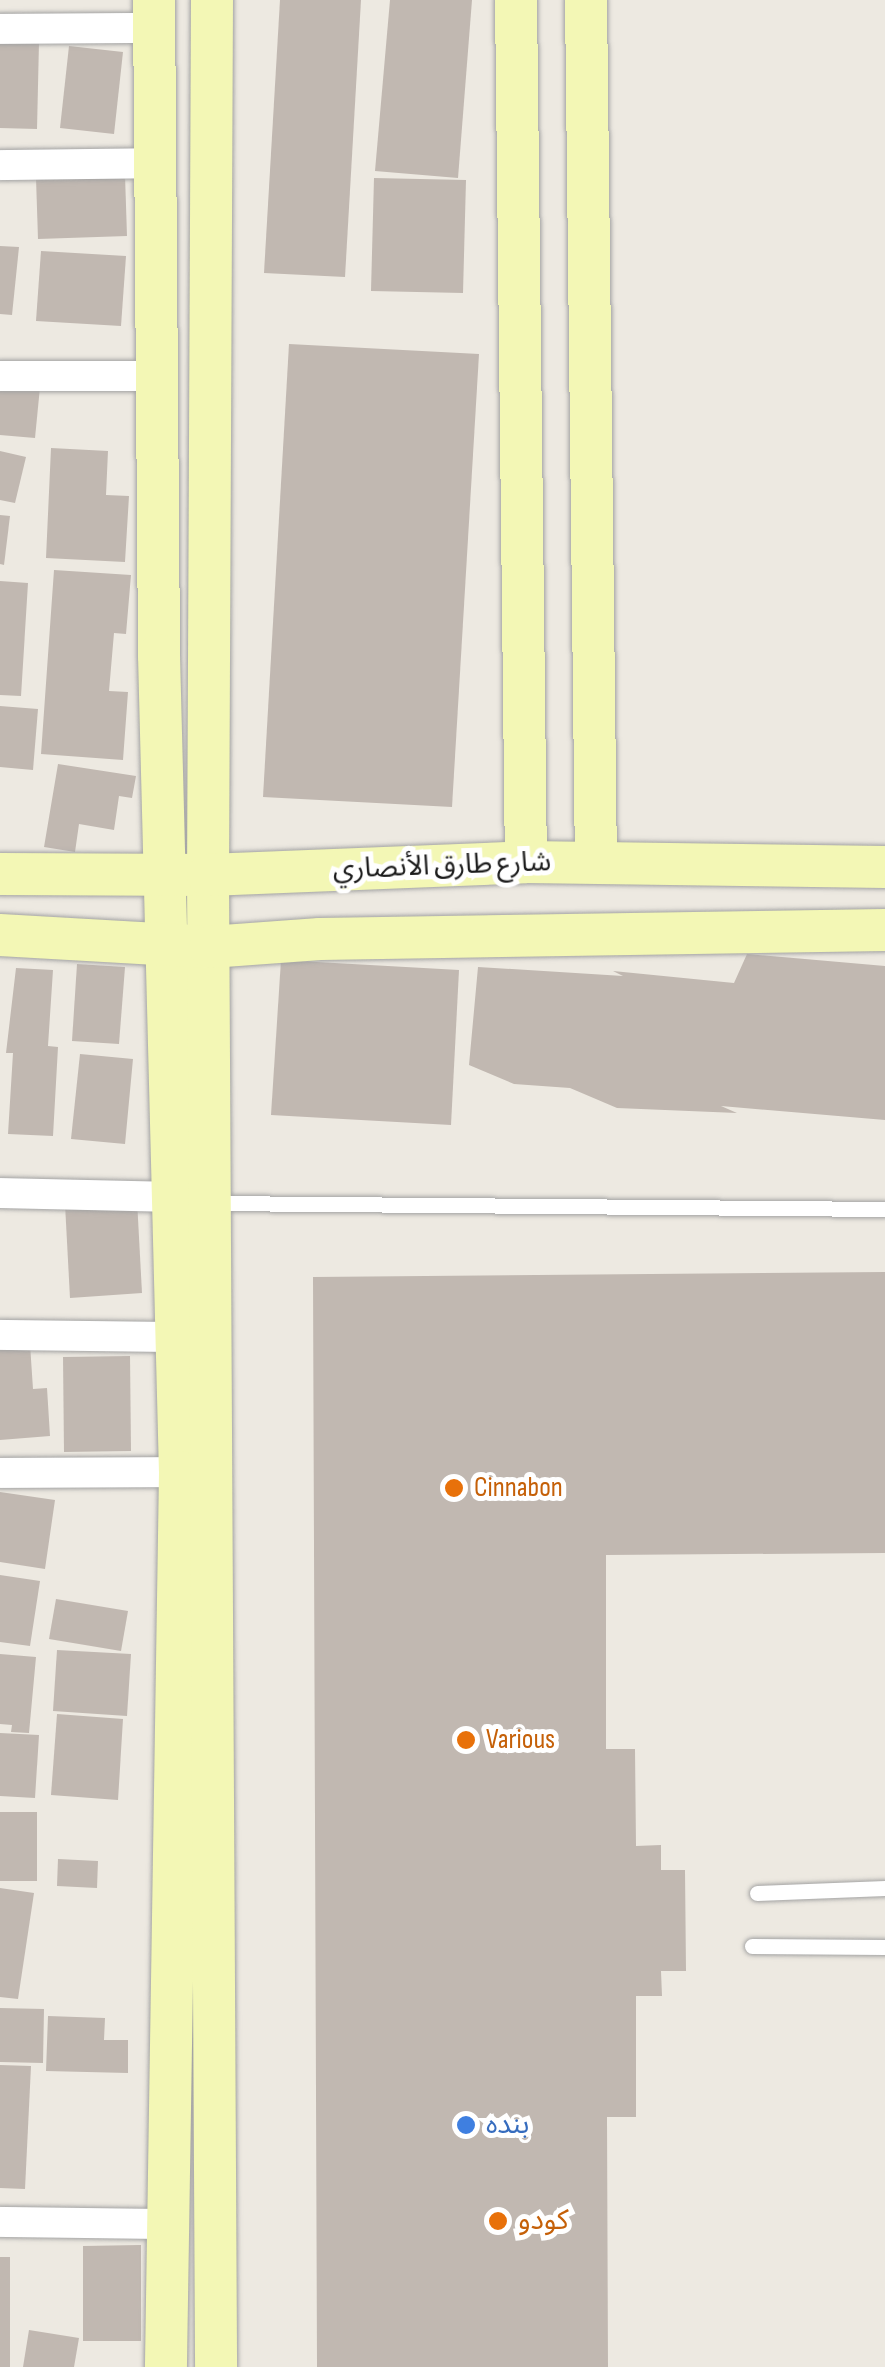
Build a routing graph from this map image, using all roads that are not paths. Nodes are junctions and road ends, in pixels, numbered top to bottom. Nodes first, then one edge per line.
1 (212, 0) edge
2 (516, 0) edge
3 (586, 0) edge
4 (154, 14) edge
5 (0, 29) edge
6 (155, 163) junction
7 (0, 165) edge
8 (0, 376) edge
9 (156, 376) junction
10 (526, 862) junction
11 (596, 862) junction
12 (885, 867) edge
13 (166, 872) junction
14 (0, 874) edge
15 (208, 875) junction
16 (885, 930) edge
17 (0, 935) edge
18 (167, 946) junction
19 (210, 947) junction
20 (0, 1193) edge
21 (192, 1200) junction
22 (885, 1209) edge
23 (0, 1335) edge
24 (176, 1337) junction
25 (180, 1472) junction
26 (0, 1473) edge
27 (885, 1888) edge
28 (757, 1892) dead end
29 (752, 1946) dead end
30 (885, 1947) edge
31 (0, 2222) edge
32 (166, 2224) junction
33 (166, 2367) edge
34 (216, 2367) edge

1 - 15 street
2 - 10 street
3 - 11 street
4 - 5 street
4 - 6 street
6 - 7 street
6 - 9 street
8 - 9 street
9 - 13 street
10 - 11 street, شارع طارق الأنصاري
10 - 15 street, شارع طارق الأنصاري
11 - 12 street, شارع طارق الأنصاري
13 - 14 street, شارع طارق الأنصاري
13 - 15 street, شارع طارق الأنصاري
13 - 18 street
15 - 19 street
16 - 19 street
17 - 18 street
18 - 19 street
18 - 21 street
19 - 21 street
20 - 21 street
21 - 22 lane
21 - 24 street
21 - 34 street
23 - 24 street
24 - 25 street
25 - 26 street
25 - 32 street
27 - 28 lane
29 - 30 lane
31 - 32 street
32 - 33 street

